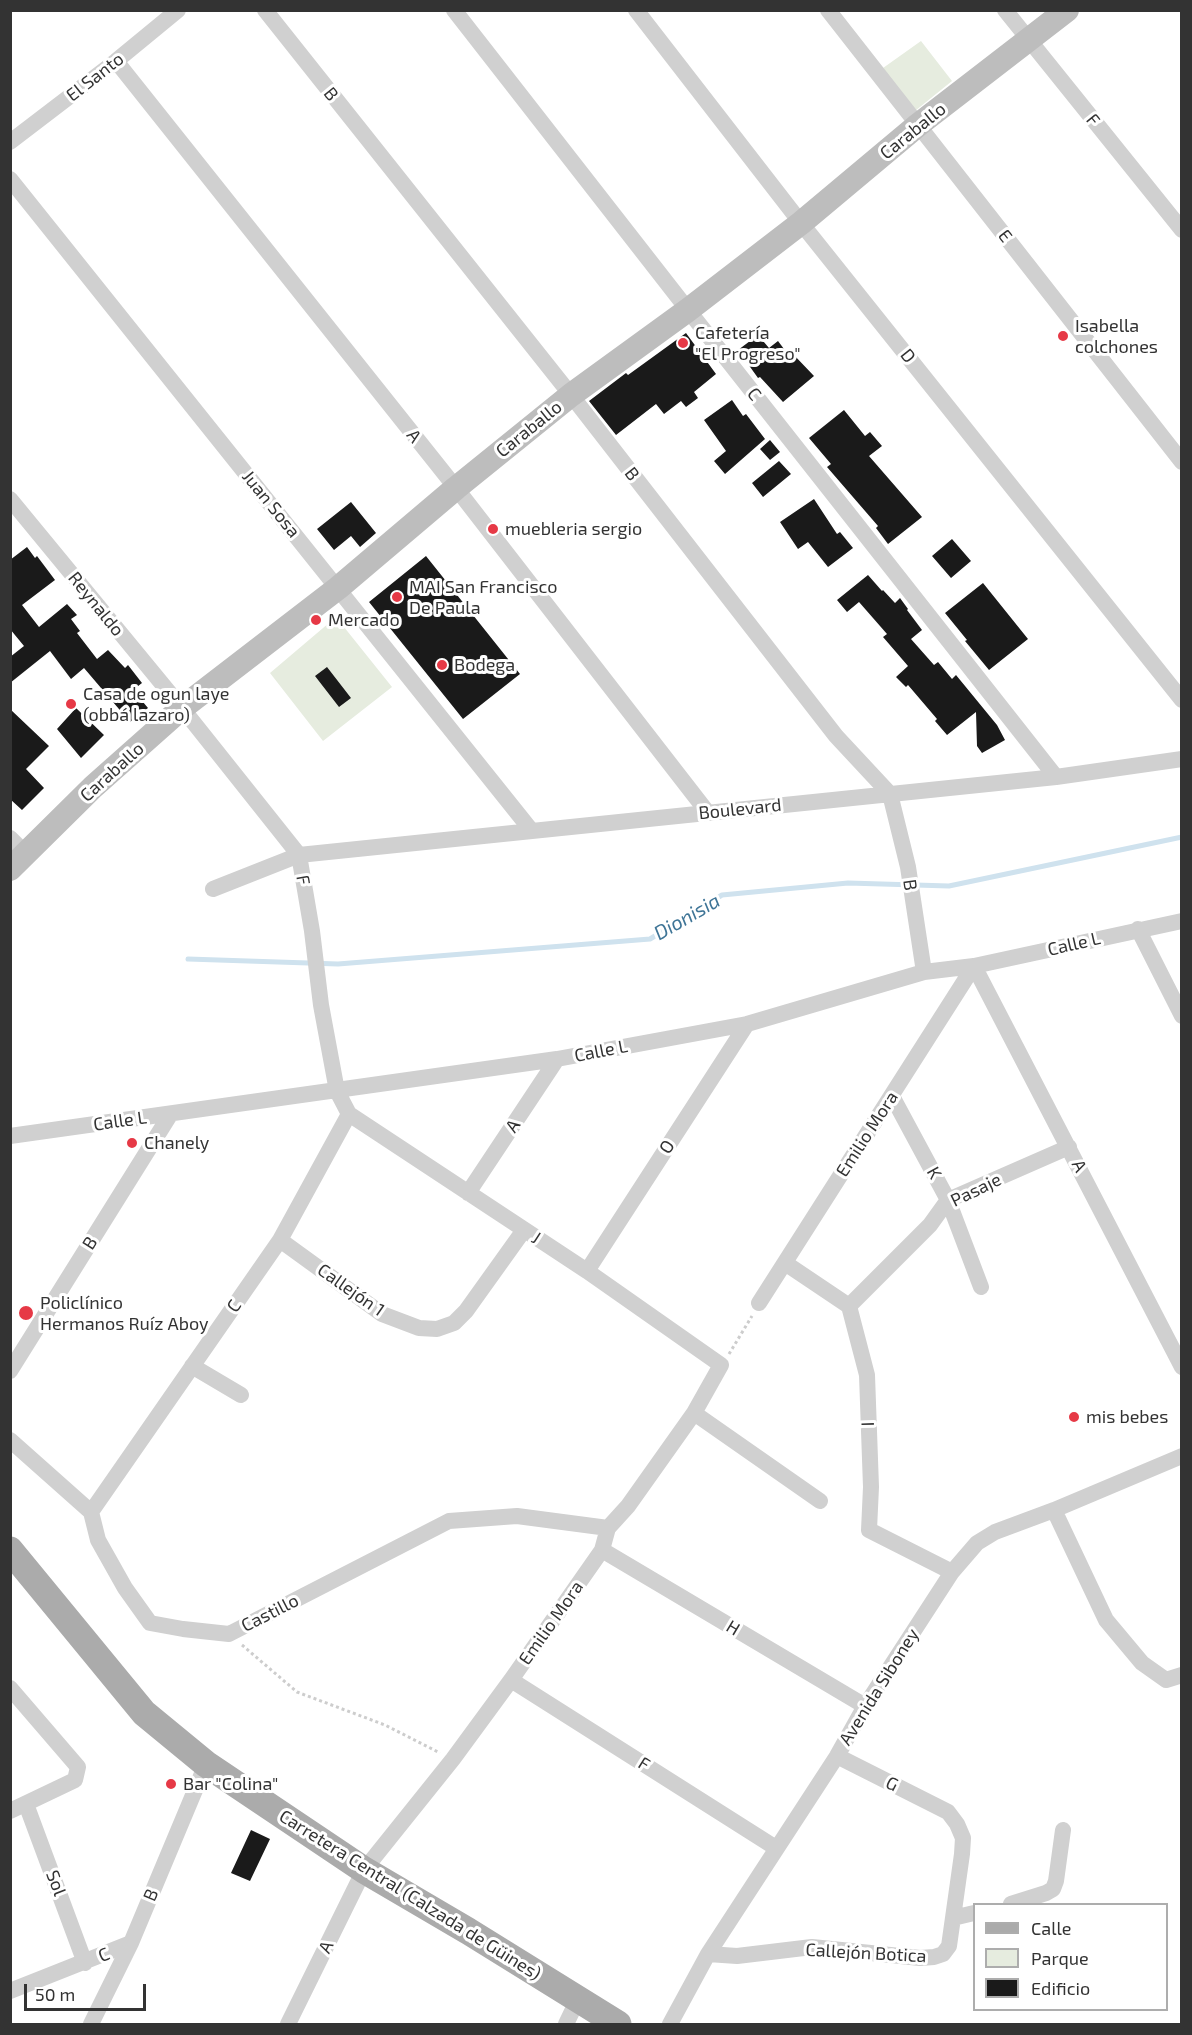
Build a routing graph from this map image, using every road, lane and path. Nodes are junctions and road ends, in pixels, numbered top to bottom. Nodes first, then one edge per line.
1 (178, 10) edge
2 (264, 10) edge
3 (454, 10) edge
4 (636, 10) edge
5 (828, 10) edge
6 (1005, 10) edge
7 (1067, 10) edge
8 (1028, 40) junction
9 (116, 61) junction
10 (918, 125) junction
11 (10, 142) edge
12 (10, 179) edge
13 (801, 223) junction
14 (1182, 230) edge
15 (688, 310) junction
16 (571, 395) junction
17 (1182, 462) edge
18 (456, 488) junction
19 (10, 499) edge
20 (338, 588) junction
21 (1182, 700) edge
22 (182, 708) junction
23 (1182, 759) edge
24 (1056, 777) junction
25 (890, 794) junction
26 (708, 813) junction
27 (531, 830) junction
28 (16, 854) edge
29 (299, 855) junction
30 (213, 890) dead end
31 (1182, 921) edge
32 (1138, 929) junction
33 (974, 966) junction
34 (924, 972) junction
35 (1182, 1016) edge
36 (747, 1024) junction
37 (557, 1059) junction
38 (337, 1090) junction
39 (892, 1096) junction
40 (170, 1114) junction
41 (348, 1114) junction
42 (10, 1136) edge
43 (1069, 1147) junction
44 (468, 1193) junction
45 (948, 1200) junction
46 (524, 1230) junction
47 (280, 1240) junction
48 (785, 1263) junction
49 (587, 1271) junction
50 (981, 1287) dead end
51 (759, 1303) joint
52 (849, 1306) junction
53 (721, 1365) junction
54 (192, 1366) junction
55 (1182, 1367) edge
56 (10, 1371) edge
57 (241, 1395) dead end
58 (694, 1413) junction
59 (10, 1440) edge
60 (1182, 1456) edge
61 (820, 1501) dead end
62 (1054, 1510) junction
63 (92, 1512) junction
64 (608, 1528) junction
65 (602, 1550) junction
66 (10, 1551) edge
67 (952, 1572) junction
68 (229, 1634) junction
69 (1174, 1678) edge
70 (511, 1680) junction
71 (10, 1688) edge
72 (865, 1706) junction
73 (837, 1756) junction
74 (453, 1759) junction
75 (206, 1764) junction
76 (18, 1807) edge
77 (1063, 1830) dead end
78 (776, 1848) junction
79 (364, 1870) junction
80 (1017, 1903) edge
81 (973, 1913) edge
82 (953, 1918) junction
83 (131, 1943) junction
84 (708, 1954) junction
85 (86, 1963) junction
86 (10, 1991) edge
87 (578, 1999) junction
88 (91, 2025) edge
89 (288, 2025) edge
90 (566, 2025) edge
91 (618, 2025) edge
92 (670, 2025) edge

1 - 9 street, El Santo
2 - 16 street, B
3 - 15 street, C
4 - 13 street, D
5 - 10 street, E
6 - 8 street, F
7 - 8 street, Caraballo
8 - 10 street, Caraballo
8 - 14 street, F
9 - 11 street, El Santo
9 - 18 street, A
10 - 13 street, Caraballo
10 - 17 street, E
12 - 20 street, Juan Sosa
13 - 15 street, Caraballo
13 - 21 street, D
15 - 16 street, Caraballo
15 - 24 street, C
16 - 18 street, Caraballo
16 - 25 street, B
18 - 20 street, Caraballo
18 - 26 street, A
19 - 22 street, Reynaldo
20 - 22 street, Caraballo
20 - 27 street, Juan Sosa
22 - 28 street, Caraballo
22 - 29 street, F
23 - 24 street, Boulevard
24 - 25 street, Boulevard
25 - 26 street, Boulevard
25 - 34 street, B
26 - 27 street, Boulevard
27 - 29 street, Boulevard
29 - 30 street, Boulevard
29 - 38 street, F
31 - 32 street, Calle L
32 - 33 street, Calle L
32 - 35 street
33 - 34 street, Calle L
33 - 39 street, Emilio Mora
33 - 43 street, A
34 - 36 street, Calle L
36 - 37 street, Calle L
36 - 49 street, O
37 - 38 street, Calle L
37 - 44 street, A
38 - 40 street, Calle L
38 - 41 street
39 - 45 street, K
39 - 48 street, Emilio Mora
40 - 42 street, Calle L
40 - 56 street, B
41 - 44 street, J
41 - 47 street, C
43 - 45 street, Pasaje
43 - 55 street, A
44 - 46 street, J
45 - 50 street, K
45 - 52 street, Pasaje
46 - 47 street, Callejón 1
46 - 49 street, J
47 - 54 street, C
48 - 51 street, Emilio Mora
48 - 52 street
49 - 53 street, J
51 - 53 path
52 - 67 street, I
53 - 58 street, Emilio Mora
54 - 57 street
54 - 63 street, C
58 - 61 street
58 - 64 street, Emilio Mora
59 - 63 street
60 - 62 street, Avenida Siboney
62 - 67 street, Avenida Siboney
62 - 69 street
63 - 68 street, Castillo
64 - 65 street, Emilio Mora
64 - 68 street, Castillo
65 - 70 street, Emilio Mora
65 - 72 street, H
66 - 75 main road, Carretera Central (Calzada de Güines)
67 - 72 street, Avenida Siboney
68 - 74 path
70 - 74 street, Emilio Mora
70 - 78 street, F
71 - 76 street
72 - 73 street, Avenida Siboney
73 - 78 street, Avenida Siboney
73 - 82 street, G
74 - 79 street, Emilio Mora
75 - 79 main road, Carretera Central (Calzada de Güines)
75 - 83 street, B
76 - 85 street, Sol
77 - 80 street
78 - 84 street, Avenida Siboney
79 - 87 main road, Carretera Central (Calzada de Güines)
79 - 89 street, A
81 - 82 street
82 - 84 street, Callejón Botica
83 - 85 street, C
83 - 88 street, B
84 - 92 street, Avenida Siboney
85 - 86 street, C
87 - 90 street
87 - 91 main road, Carretera Central (Calzada de Güines)

